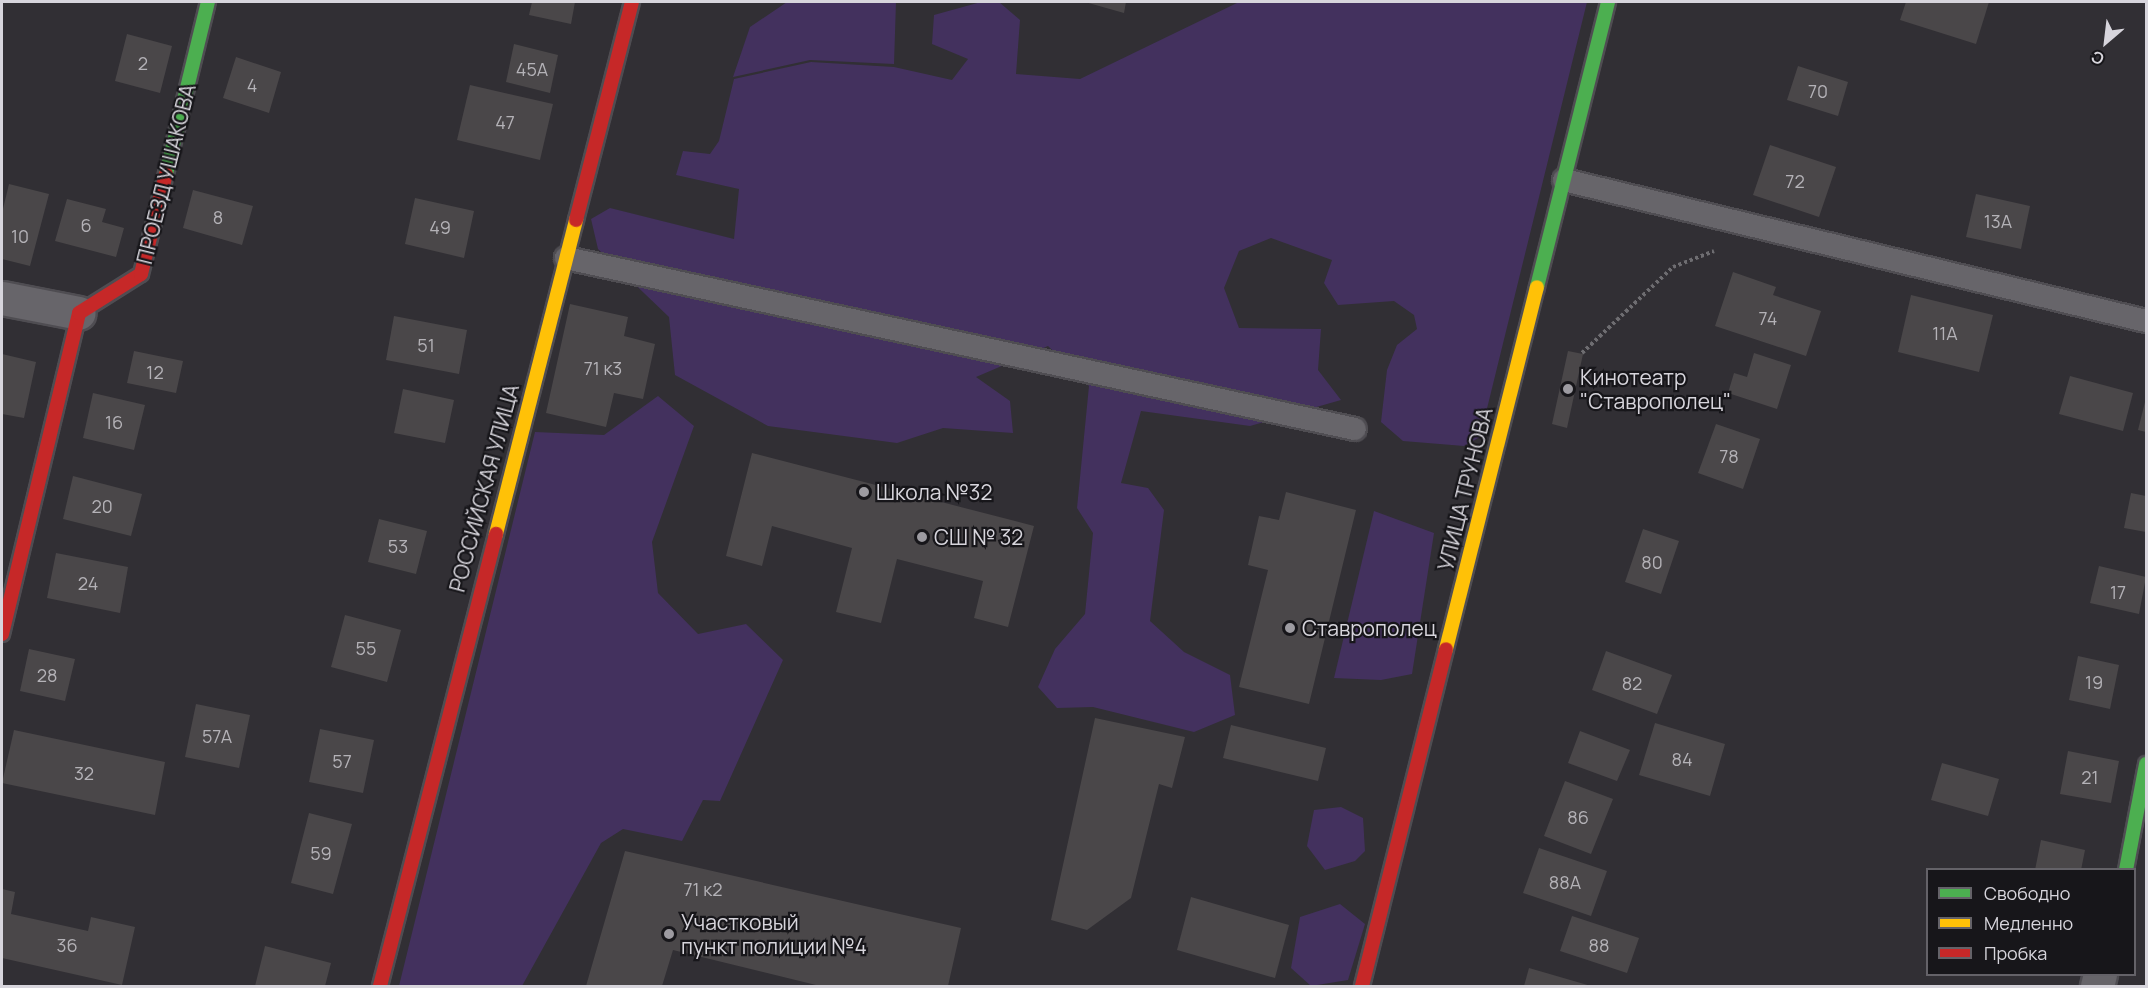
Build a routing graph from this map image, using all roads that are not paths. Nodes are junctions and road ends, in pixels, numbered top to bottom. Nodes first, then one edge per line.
1 (208, 2) edge
2 (632, 2) edge
3 (1608, 2) edge
4 (1564, 180) junction
5 (566, 258) junction
6 (2, 298) edge
7 (79, 313) junction
8 (2146, 321) edge
9 (1355, 429) dead end
10 (2, 634) edge
11 (2146, 764) edge
12 (2133, 868) edge
13 (380, 987) edge
14 (1362, 987) edge

1 - 7 street, ПРОЕЗД УШАКОВА
2 - 5 street, РОССИЙСКАЯ УЛИЦА
3 - 4 street, УЛИЦА ТРУНОВА
4 - 8 lane
4 - 14 street, УЛИЦА ТРУНОВА
5 - 9 lane
5 - 13 street, РОССИЙСКАЯ УЛИЦА
6 - 7 street
7 - 10 street
11 - 12 street

